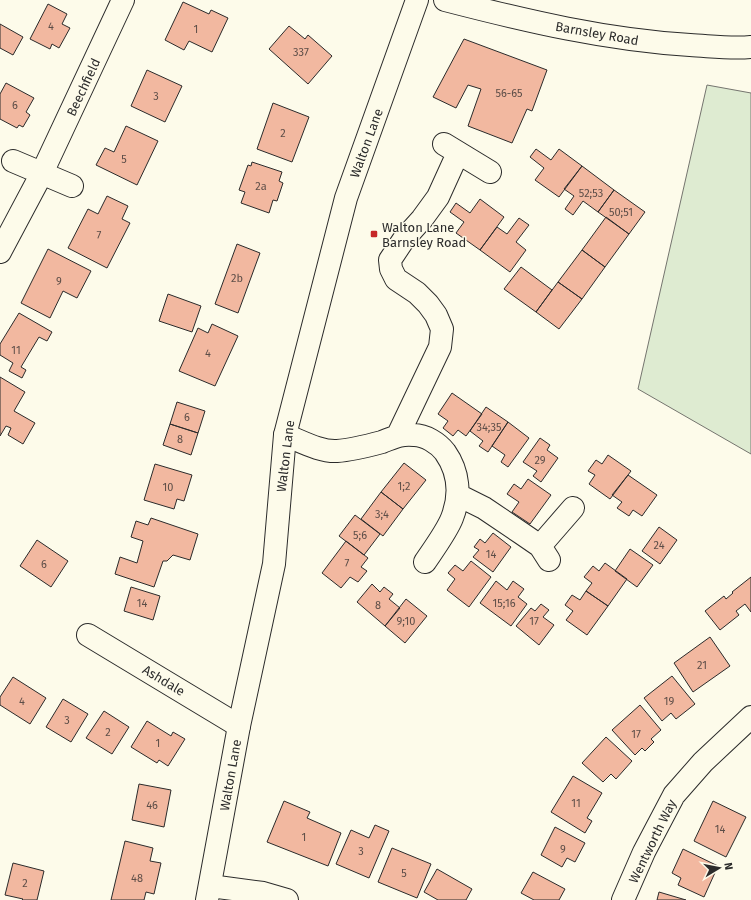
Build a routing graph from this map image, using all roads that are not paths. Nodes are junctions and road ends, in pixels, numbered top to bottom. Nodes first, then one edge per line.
1 (123, 0) edge
2 (417, 0) edge
3 (450, 1) edge
4 (751, 47) edge
5 (13, 162) dead end
6 (490, 172) dead end
7 (42, 173) junction
8 (72, 186) dead end
9 (0, 252) edge
10 (285, 435) junction
11 (398, 435) junction
12 (458, 495) junction
13 (573, 508) dead end
14 (425, 562) dead end
15 (88, 635) dead end
16 (239, 726) junction
17 (748, 728) edge
18 (208, 893) edge
19 (287, 900) edge
20 (623, 900) edge

1 - 7 street, Beechfield
2 - 10 street, Walton Lane
3 - 4 street, Barnsley Road
5 - 7 street
6 - 11 street
7 - 8 street
7 - 9 street, Beechfield
10 - 11 street
10 - 16 street, Walton Lane
11 - 12 street
12 - 13 street
12 - 14 street
15 - 16 street, Ashdale
16 - 18 street, Walton Lane
17 - 20 street, Wentworth Way
18 - 19 street

